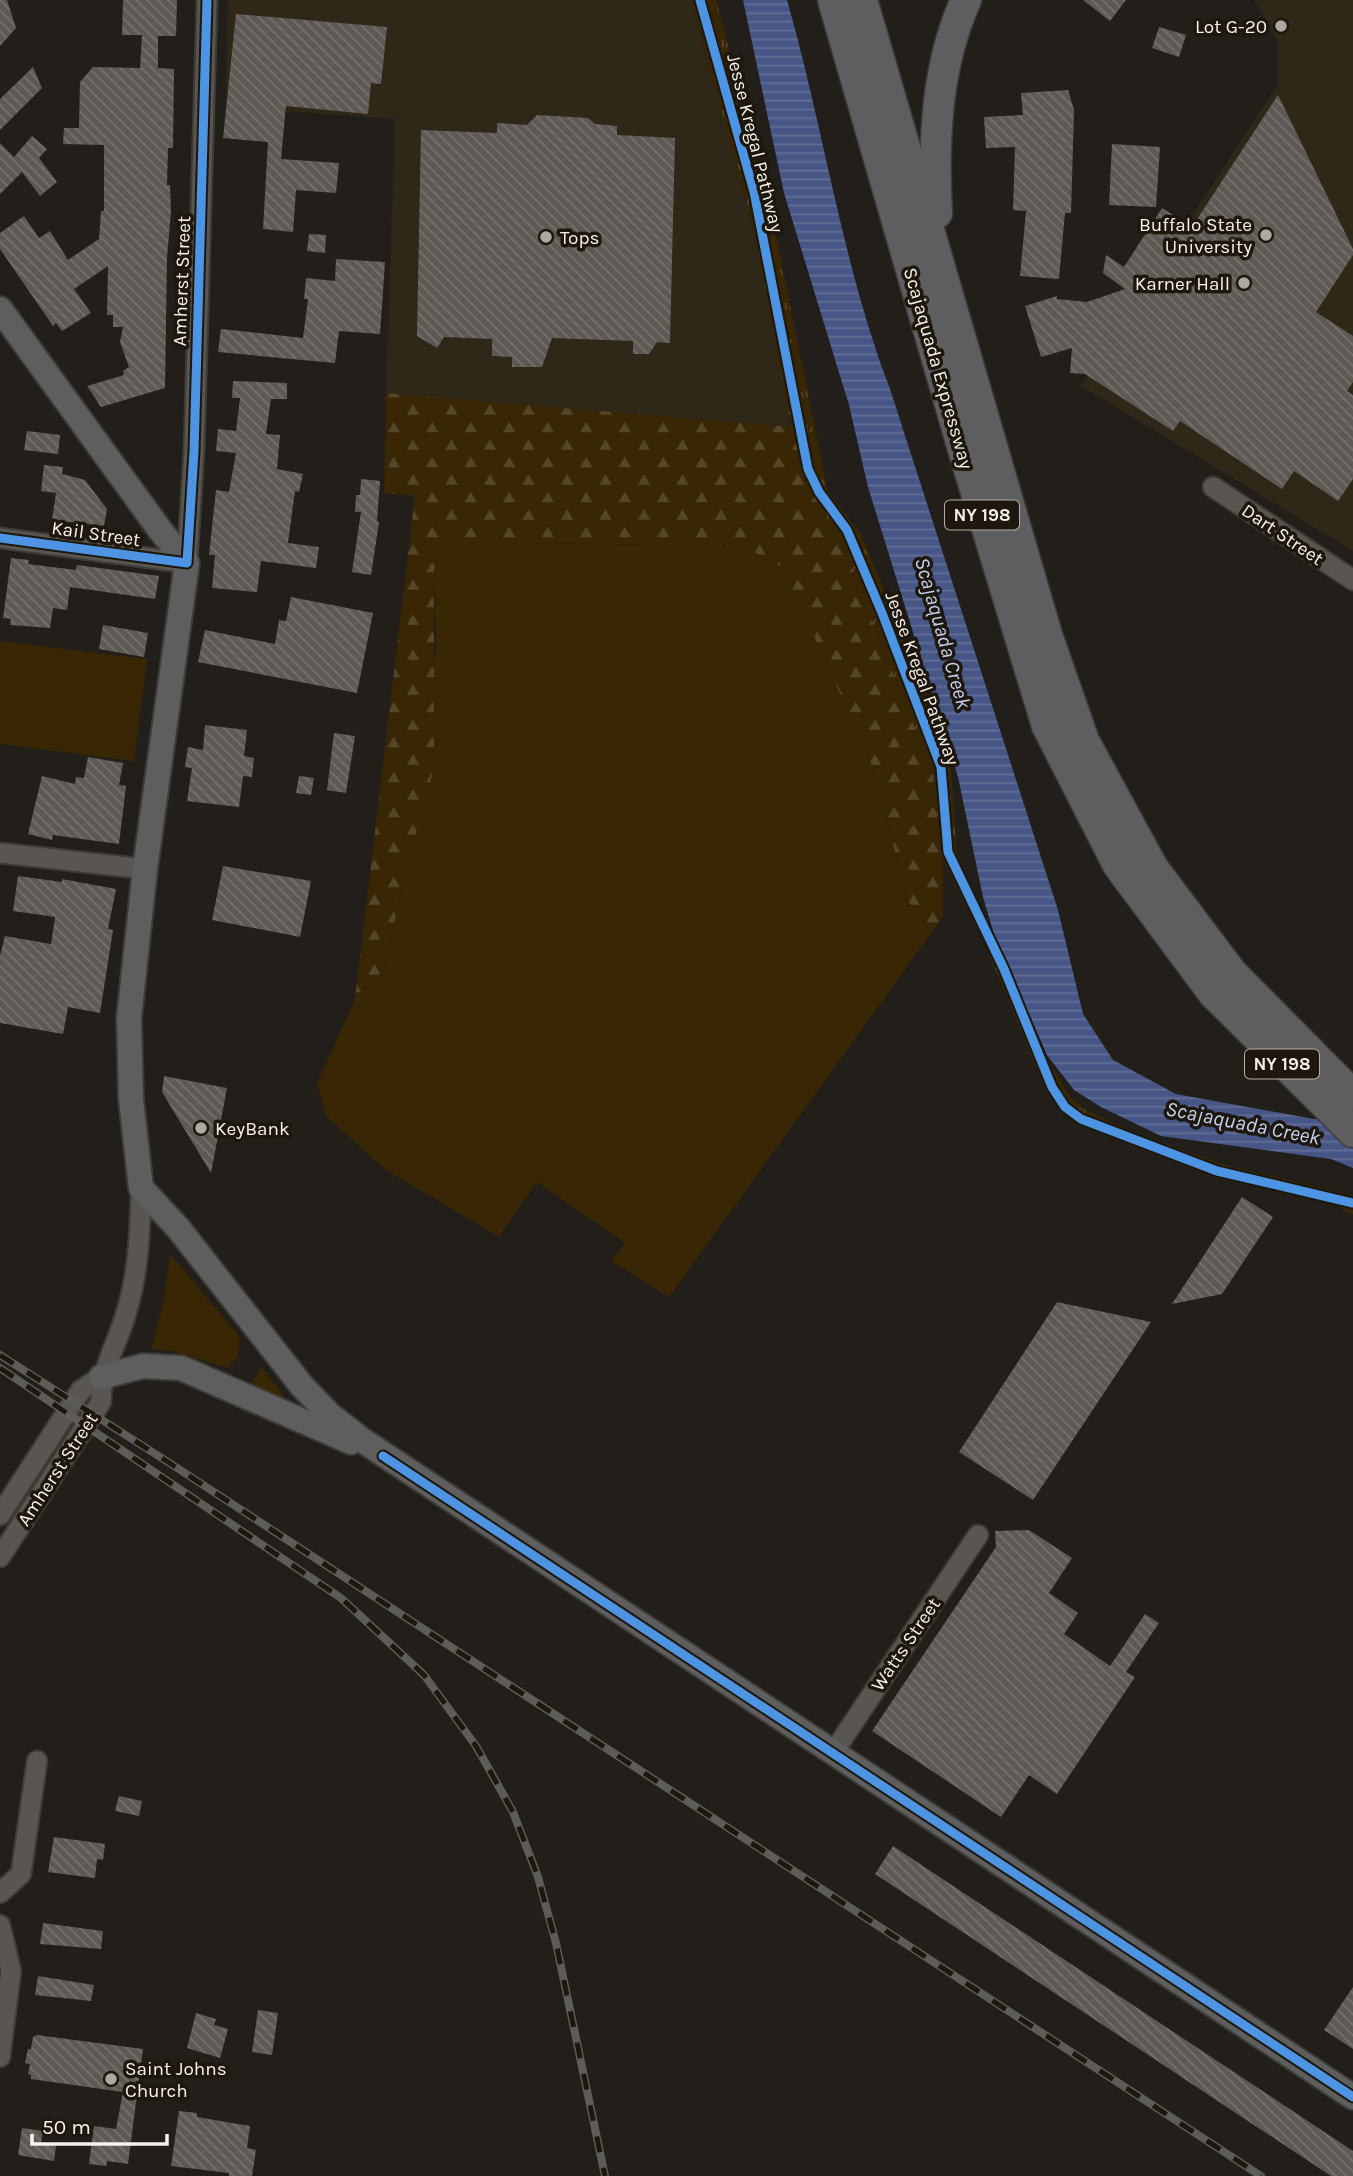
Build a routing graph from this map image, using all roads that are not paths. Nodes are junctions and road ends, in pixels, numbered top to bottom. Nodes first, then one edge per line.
1 (207, 0) edge
2 (833, 0) edge
3 (862, 0) edge
4 (965, 0) edge
5 (940, 259) junction
6 (1, 312) edge
7 (1213, 487) dead end
8 (0, 538) edge
9 (187, 563) junction
10 (1353, 580) edge
11 (0, 853) edge
12 (145, 869) junction
13 (1223, 983) junction
14 (1353, 1095) edge
15 (1353, 1132) edge
16 (141, 1188) junction
17 (101, 1377) junction
18 (383, 1456) junction
19 (0, 1515) edge
20 (978, 1535) dead end
21 (0, 1557) edge
22 (833, 1753) junction
23 (37, 1760) dead end
24 (0, 1893) edge
25 (0, 1925) edge
26 (0, 2057) edge
27 (1353, 2097) edge

1 - 9 street, Amherst Street
2 - 13 highway, Scajaquada Expressway / NY 198
3 - 5 highway, Scajaquada Expressway / NY 198
4 - 5 highway
5 - 13 highway, Scajaquada Expressway / NY 198
6 - 9 main road
7 - 10 street, Dart Street
8 - 9 street, Kail Street
9 - 12 main road
11 - 12 street
12 - 16 main road
13 - 14 highway, Scajaquada Expressway / NY 198
13 - 15 highway, Scajaquada Expressway / NY 198
16 - 17 street, Amherst Street
16 - 18 main road
17 - 18 main road
17 - 19 street, Amherst Street
17 - 21 street, Amherst Street
18 - 22 main road
20 - 22 street, Watts Street
22 - 27 main road
23 - 24 street
25 - 26 street

